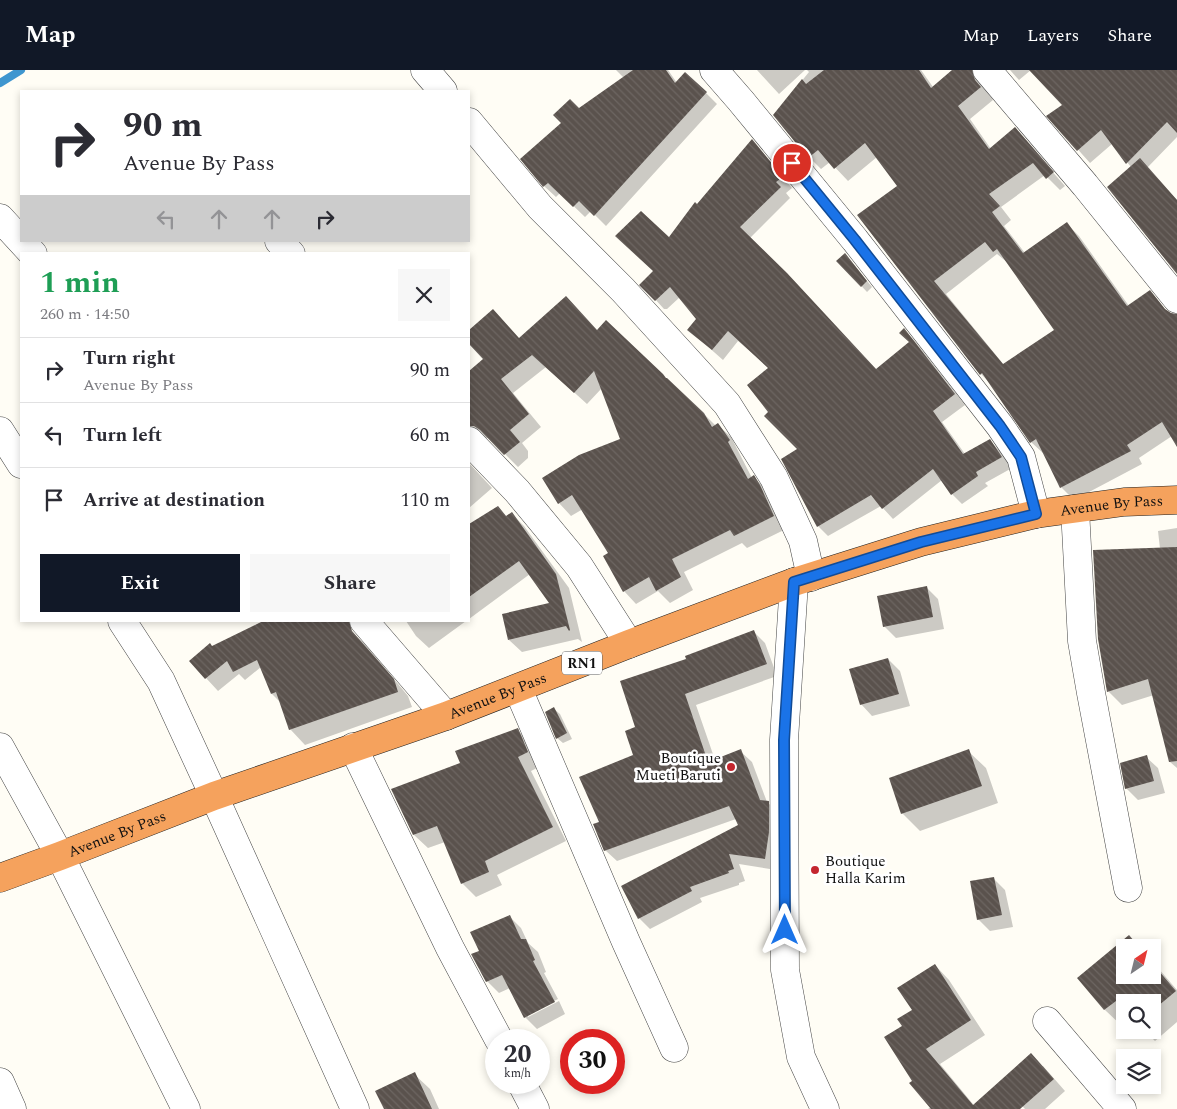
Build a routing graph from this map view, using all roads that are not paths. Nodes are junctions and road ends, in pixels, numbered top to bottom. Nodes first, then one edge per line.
1 (425, 70) edge
2 (714, 70) edge
3 (987, 70) edge
4 (442, 90) edge
5 (470, 123) edge
6 (0, 218) edge
7 (20, 240) edge
8 (22, 242) edge
9 (280, 242) edge
10 (31, 252) edge
11 (289, 252) edge
12 (1177, 299) edge
13 (0, 431) edge
14 (470, 442) edge
15 (20, 462) edge
16 (1177, 500) edge
17 (1075, 509) junction
18 (1036, 514) junction
19 (802, 579) junction
20 (123, 622) edge
21 (365, 622) edge
22 (629, 644) junction
23 (518, 688) junction
24 (446, 716) junction
25 (0, 747) edge
26 (353, 747) junction
27 (214, 796) junction
28 (60, 856) junction
29 (0, 878) edge
30 (1128, 888) dead end
31 (1047, 1021) dead end
32 (493, 1029) edge
33 (674, 1048) dead end
34 (0, 1082) edge
35 (527, 1094) edge
36 (12, 1109) edge
37 (186, 1109) edge
38 (355, 1109) edge
39 (535, 1109) edge
40 (825, 1109) edge
41 (1122, 1109) edge

1 - 4 street
2 - 18 street
3 - 12 street
5 - 19 street
6 - 7 street
8 - 10 street
9 - 11 street
13 - 15 street
14 - 22 street
16 - 17 highway, Avenue By Pass / RN1
17 - 18 highway, Avenue By Pass / RN1
17 - 30 street
18 - 19 highway, Avenue By Pass / RN1
19 - 22 highway, Avenue By Pass / RN1
19 - 40 street
20 - 27 street
21 - 24 street
22 - 23 highway, Avenue By Pass / RN1
23 - 24 highway, Avenue By Pass / RN1
23 - 33 street
24 - 26 highway, Avenue By Pass / RN1
25 - 28 street
26 - 27 highway, Avenue By Pass / RN1
26 - 32 street
27 - 28 highway, Avenue By Pass / RN1
27 - 38 street
28 - 29 highway, Avenue By Pass / RN1
28 - 37 street
31 - 41 street
34 - 36 street
35 - 39 street

